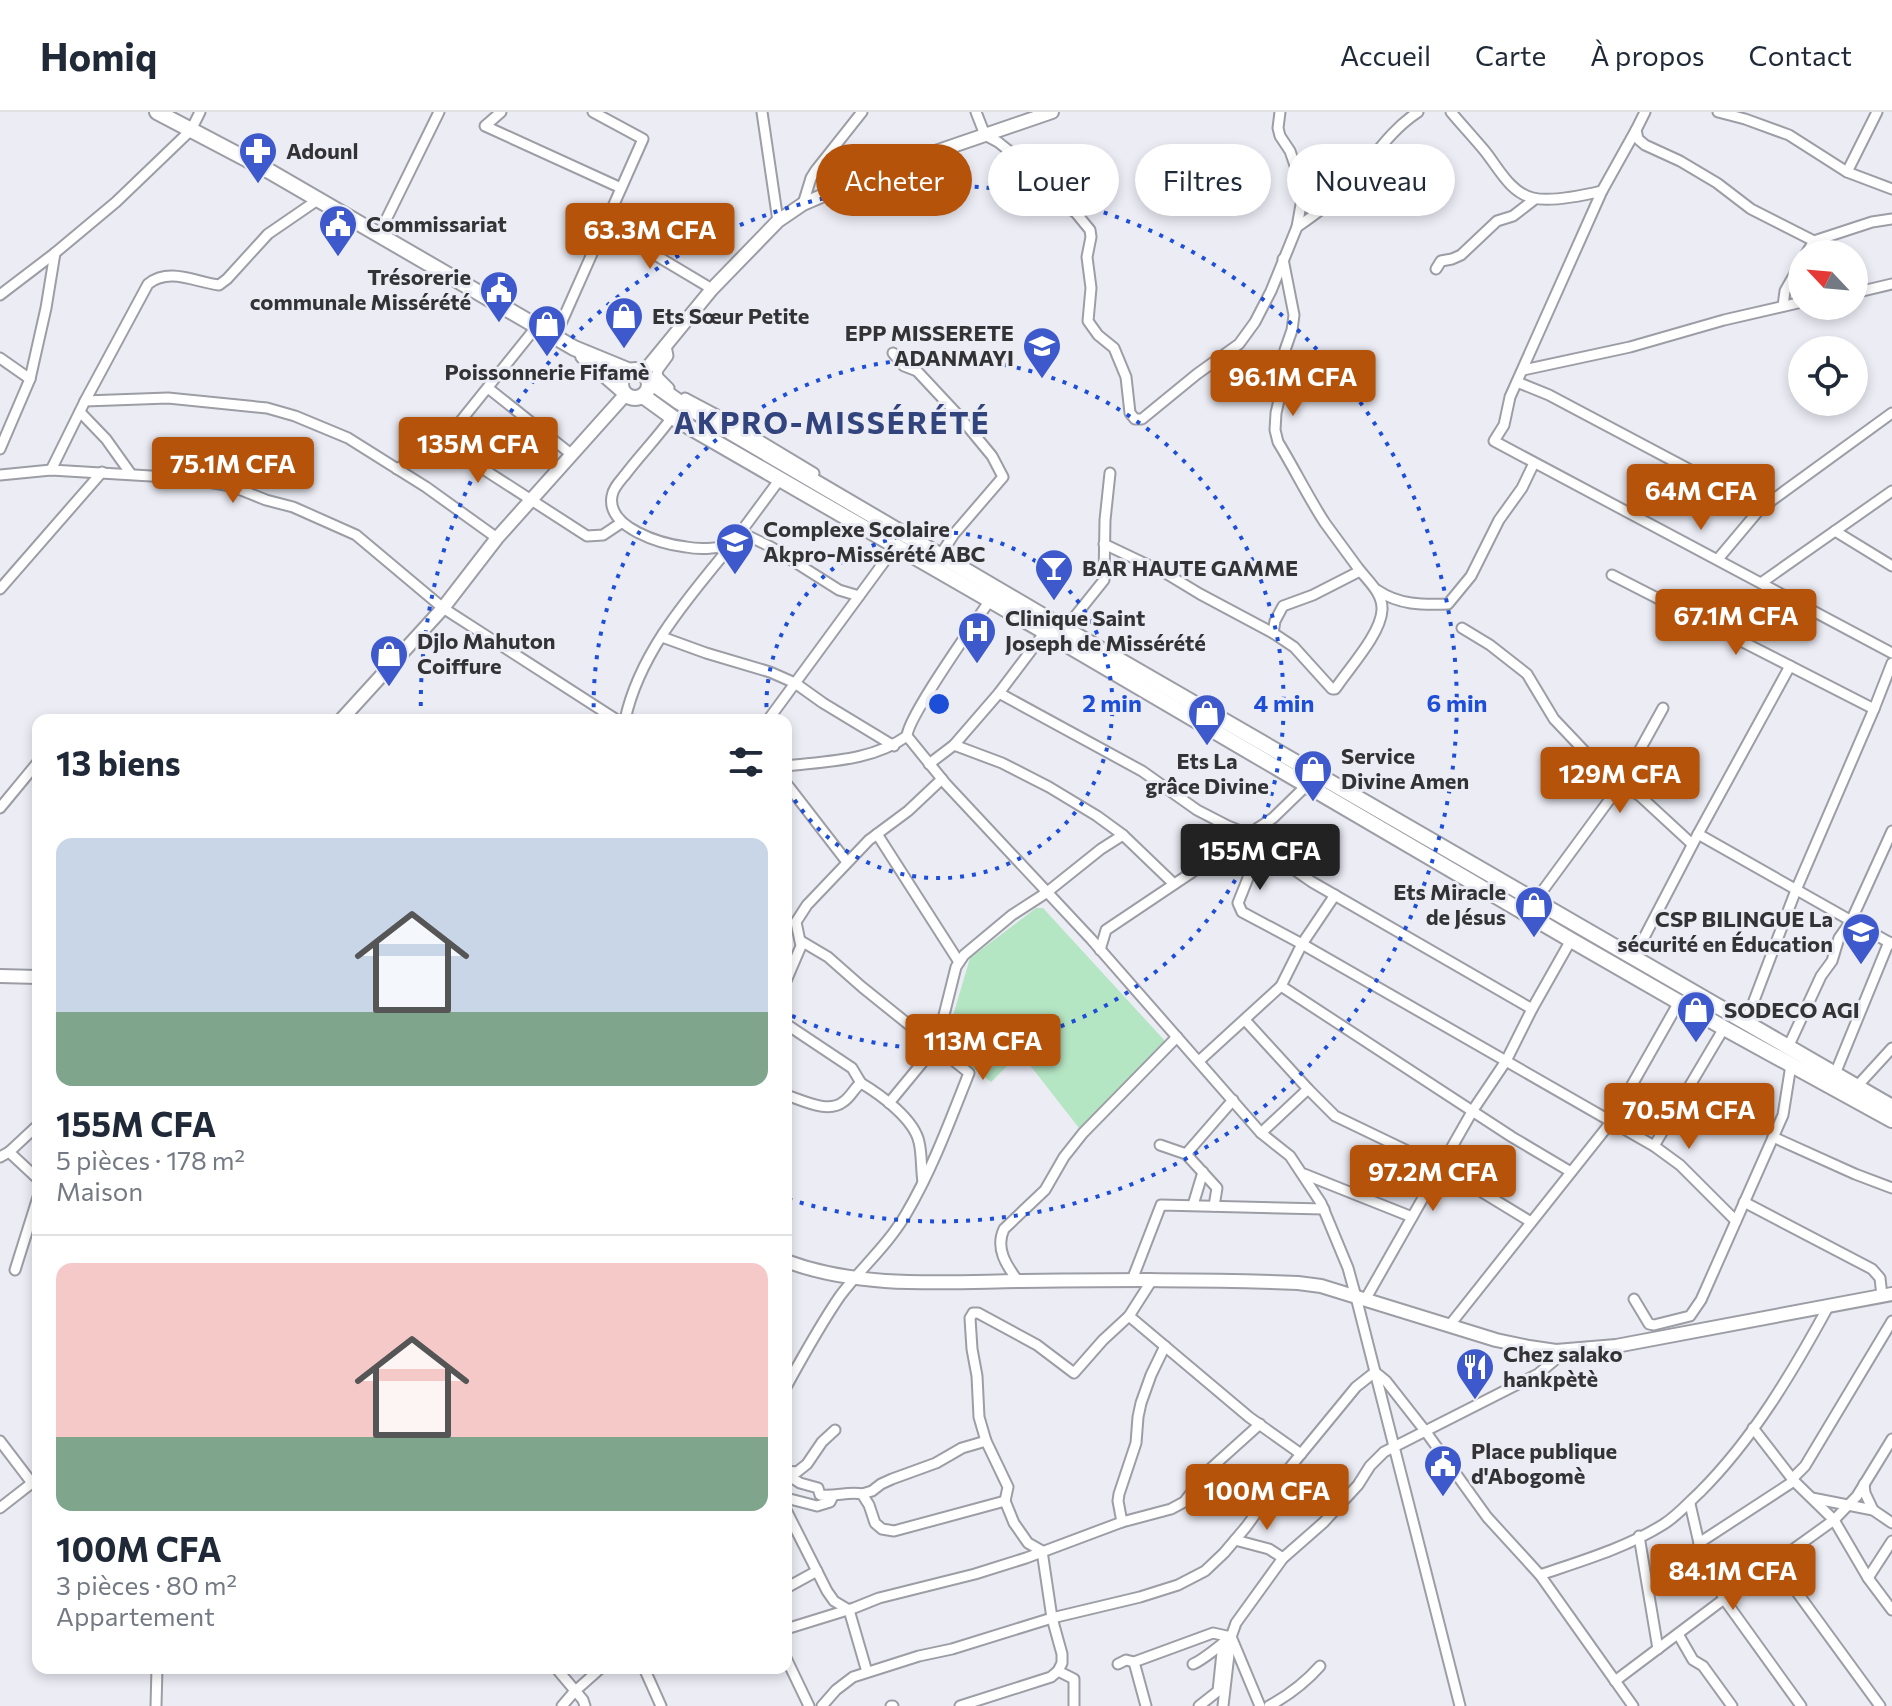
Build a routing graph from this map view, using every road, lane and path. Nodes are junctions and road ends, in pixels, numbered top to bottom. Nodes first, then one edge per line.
1 (157, 112) edge
2 (200, 112) edge
3 (439, 112) edge
4 (501, 112) edge
5 (593, 112) edge
6 (762, 112) edge
7 (862, 112) edge
8 (976, 112) edge
9 (1052, 112) edge
10 (1280, 112) edge
11 (1418, 112) edge
12 (1451, 112) edge
13 (1645, 112) edge
14 (1718, 112) edge
15 (1877, 112) edge
16 (191, 130) junction
17 (1636, 130) junction
18 (985, 135) junction
19 (1847, 172) junction
20 (621, 188) junction
21 (1892, 189) edge
22 (1602, 191) junction
23 (319, 199) junction
24 (1535, 199) junction
25 (803, 204) junction
26 (1892, 219) edge
27 (778, 221) junction
28 (605, 225) junction
29 (1297, 227) junction
30 (379, 234) junction
31 (1812, 240) edge
32 (1817, 240) edge
33 (55, 253) junction
34 (1283, 259) junction
35 (1436, 269) dead end
36 (1892, 284) edge
37 (1788, 286) edge
38 (712, 289) junction
39 (1868, 290) edge
40 (0, 295) edge
41 (1788, 305) edge
42 (1783, 306) junction
43 (537, 326) junction
44 (555, 337) junction
45 (666, 346) junction
46 (574, 348) junction
47 (893, 353) dead end
48 (0, 358) edge
49 (1523, 370) junction
50 (641, 375) junction
51 (30, 379) junction
52 (1517, 382) junction
53 (488, 388) junction
54 (624, 392) junction
55 (643, 396) junction
56 (85, 401) junction
57 (80, 412) junction
58 (1892, 413) edge
59 (672, 417) junction
60 (443, 443) junction
61 (0, 449) edge
62 (571, 454) junction
63 (1534, 463) junction
64 (397, 469) junction
65 (51, 470) junction
66 (102, 472) junction
67 (1110, 473) dead end
68 (131, 474) junction
69 (0, 475) edge
70 (780, 479) junction
71 (1892, 491) edge
72 (531, 499) junction
73 (1771, 501) junction
74 (621, 523) junction
75 (1835, 531) junction
76 (740, 532) junction
77 (497, 538) junction
78 (1104, 544) junction
79 (730, 546) junction
80 (895, 547) junction
81 (943, 551) junction
82 (1718, 559) junction
83 (1892, 566) edge
84 (1360, 571) junction
85 (954, 572) junction
86 (1612, 575) dead end
87 (1761, 583) junction
88 (0, 589) edge
89 (1376, 589) junction
90 (859, 596) junction
91 (990, 600) junction
92 (443, 608) junction
93 (1065, 626) junction
94 (1462, 628) dead end
95 (1045, 632) junction
96 (1273, 633) junction
97 (662, 637) junction
98 (1892, 653) edge
99 (1892, 663) edge
100 (1790, 666) junction
101 (795, 683) junction
102 (999, 693) junction
103 (1663, 708) dead end
104 (1874, 709) junction
105 (346, 714) edge
106 (608, 714) edge
107 (627, 714) edge
108 (772, 714) edge
109 (907, 736) junction
110 (954, 745) junction
111 (894, 746) junction
112 (929, 764) junction
113 (792, 765) edge
114 (32, 769) edge
115 (942, 779) junction
116 (1621, 784) junction
117 (1307, 785) junction
118 (792, 791) edge
119 (0, 808) edge
120 (1258, 828) junction
121 (1892, 831) edge
122 (877, 834) junction
123 (1248, 834) junction
124 (1123, 835) junction
125 (1695, 839) junction
126 (847, 862) junction
127 (1174, 884) junction
128 (1796, 890) junction
129 (1046, 893) junction
130 (1335, 895) junction
131 (1538, 897) junction
132 (1851, 921) junction
133 (1082, 930) junction
134 (1106, 930) junction
135 (1571, 940) junction
136 (801, 941) junction
137 (1891, 943) edge
138 (1302, 944) junction
139 (1100, 950) junction
140 (1636, 953) junction
141 (959, 962) junction
142 (792, 967) edge
143 (0, 976) edge
144 (32, 977) edge
145 (1281, 986) junction
146 (1679, 1002) junction
147 (1532, 1009) junction
148 (1747, 1019) junction
149 (1245, 1020) junction
150 (792, 1028) edge
151 (1724, 1028) junction
152 (1177, 1037) junction
153 (933, 1042) junction
154 (1790, 1043) junction
155 (1892, 1048) edge
156 (1199, 1061) junction
157 (1506, 1061) junction
158 (1791, 1065) junction
159 (1837, 1069) junction
160 (861, 1083) junction
161 (1860, 1083) junction
162 (1308, 1089) junction
163 (792, 1097) edge
164 (1233, 1100) junction
165 (889, 1103) junction
166 (1892, 1104) edge
167 (1473, 1110) junction
168 (1892, 1120) edge
169 (1611, 1122) junction
170 (32, 1130) edge
171 (1261, 1133) junction
172 (1773, 1137) junction
173 (1160, 1145) dead end
174 (1654, 1146) junction
175 (1186, 1154) junction
176 (4, 1155) edge
177 (1441, 1167) junction
178 (1203, 1172) junction
179 (1571, 1172) junction
180 (1301, 1173) junction
181 (32, 1175) edge
182 (923, 1182) junction
183 (1892, 1188) edge
184 (1744, 1202) junction
185 (1193, 1205) junction
186 (1214, 1206) junction
187 (1324, 1209) junction
188 (32, 1216) edge
189 (1412, 1217) junction
190 (1736, 1221) junction
191 (1531, 1222) junction
192 (792, 1263) edge
193 (15, 1270) dead end
194 (855, 1279) junction
195 (1132, 1280) junction
196 (1152, 1280) junction
197 (1018, 1281) junction
198 (1887, 1295) edge
199 (1361, 1298) junction
200 (1634, 1299) dead end
201 (1828, 1307) junction
202 (1129, 1316) junction
203 (1892, 1321) edge
204 (1449, 1326) junction
205 (1165, 1346) junction
206 (1556, 1351) junction
207 (1375, 1372) junction
208 (792, 1376) edge
209 (1260, 1424) junction
210 (1753, 1428) junction
211 (835, 1430) dead end
212 (1426, 1432) junction
213 (1892, 1439) edge
214 (0, 1441) edge
215 (986, 1441) junction
216 (1394, 1447) junction
217 (1301, 1454) junction
218 (792, 1472) edge
219 (792, 1477) edge
220 (1794, 1479) junction
221 (32, 1480) edge
222 (1864, 1484) junction
223 (32, 1486) edge
224 (862, 1494) junction
225 (833, 1496) junction
226 (1812, 1498) junction
227 (792, 1500) edge
228 (1005, 1501) junction
229 (1690, 1504) junction
230 (1848, 1506) junction
231 (0, 1508) edge
232 (1873, 1510) junction
233 (1834, 1520) junction
234 (792, 1522) edge
235 (1122, 1522) junction
236 (1892, 1523) edge
237 (1639, 1536) junction
238 (1235, 1540) junction
239 (1892, 1541) edge
240 (1699, 1543) junction
241 (1042, 1551) junction
242 (1283, 1558) junction
243 (1775, 1562) junction
244 (817, 1571) junction
245 (1540, 1575) junction
246 (1868, 1578) junction
247 (792, 1585) edge
248 (1724, 1599) junction
249 (834, 1601) junction
250 (849, 1610) junction
251 (1892, 1610) edge
252 (830, 1615) junction
253 (1052, 1618) junction
254 (792, 1627) edge
255 (1678, 1634) junction
256 (1227, 1640) junction
257 (1658, 1649) junction
258 (1134, 1662) junction
259 (1118, 1664) dead end
260 (1193, 1664) dead end
261 (1320, 1666) dead end
262 (792, 1671) edge
263 (1058, 1671) junction
264 (867, 1672) junction
265 (157, 1674) edge
266 (560, 1674) edge
267 (594, 1674) edge
268 (647, 1674) edge
269 (1615, 1681) junction
270 (574, 1692) junction
271 (978, 1703) edge
272 (156, 1706) edge
273 (562, 1706) edge
274 (585, 1706) edge
275 (661, 1706) edge
276 (809, 1706) edge
277 (822, 1706) edge
278 (960, 1706) edge
279 (1074, 1706) edge
280 (1146, 1706) edge
281 (1199, 1706) edge
282 (1223, 1706) edge
283 (1261, 1706) edge
284 (1269, 1706) edge
285 (1460, 1706) edge
286 (1633, 1706) edge
287 (1732, 1706) edge
288 (1801, 1706) edge
289 (1880, 1706) edge

1 - 16 highway
2 - 16 street
3 - 30 street
4 - 20 street
5 - 20 street
6 - 27 street
7 - 25 street
8 - 18 street
9 - 18 main road
10 - 29 street
11 - 29 street
12 - 24 street
13 - 17 street
14 - 19 street
15 - 19 street
16 - 23 highway
16 - 33 street
17 - 22 street
17 - 31 street
18 - 25 main road
18 - 34 street
19 - 21 street
20 - 28 street
22 - 24 street
22 - 49 street
23 - 30 highway
23 - 56 street
24 - 35 street
25 - 27 main road
26 - 32 street
27 - 38 main road
28 - 38 street
28 - 44 street
29 - 34 street
30 - 43 highway
33 - 40 street
33 - 51 street
34 - 84 street
36 - 39 street
37 - 42 street
38 - 45 main road
41 - 42 street
42 - 49 street
43 - 44 highway
43 - 53 street
44 - 46 highway
45 - 50 main road
45 - 81 street
46 - 50 highway
46 - 54 highway
47 - 81 street
48 - 51 street
49 - 52 street
50 - 54 highway
50 - 55 highway
50 - 85 highway
51 - 61 street
52 - 63 street
52 - 73 street
53 - 60 street
53 - 62 street
54 - 55 highway
54 - 62 main road
55 - 59 highway
56 - 57 street
56 - 64 street
57 - 65 street
57 - 68 street
58 - 73 street
59 - 70 highway
59 - 74 street
60 - 64 street
60 - 72 street
62 - 72 main road
63 - 82 street
63 - 89 street
64 - 77 street
65 - 66 street
65 - 69 street
66 - 68 street
66 - 88 street
67 - 78 street
68 - 92 street
70 - 76 street
70 - 80 highway
71 - 75 street
72 - 74 street
72 - 77 main road
73 - 82 street
74 - 79 street
75 - 83 street
75 - 87 street
76 - 79 street
76 - 90 street
77 - 92 main road
78 - 93 street
78 - 96 street
79 - 97 street
80 - 85 highway
80 - 90 street
81 - 93 street
82 - 87 street
84 - 89 street
84 - 96 street
85 - 91 highway
85 - 93 highway
86 - 100 street
87 - 98 street
89 - 96 street
90 - 101 street
91 - 95 highway
91 - 109 street
92 - 105 main road
92 - 106 street
93 - 131 street
93 - 166 highway
94 - 116 street
95 - 102 street
95 - 117 highway
97 - 101 street
97 - 107 street
99 - 104 street
100 - 104 street
100 - 125 street
101 - 108 street
101 - 111 street
102 - 110 street
102 - 123 street
103 - 116 street
104 - 128 street
109 - 111 street
109 - 112 street
110 - 112 street
110 - 124 street
111 - 113 street
112 - 115 street
114 - 119 street
115 - 122 street
115 - 129 street
116 - 125 street
116 - 131 street
117 - 120 street
117 - 135 highway
118 - 126 street
120 - 123 street
120 - 130 street
121 - 132 street
122 - 126 street
122 - 141 street
123 - 127 street
123 - 138 street
124 - 127 street
124 - 129 street
125 - 128 street
125 - 140 street
126 - 136 street
127 - 134 street
128 - 132 street
128 - 148 street
129 - 133 street
129 - 141 street
130 - 138 street
130 - 147 street
131 - 140 street
132 - 137 street
132 - 154 street
133 - 134 street
133 - 139 street
134 - 139 street
135 - 146 highway
135 - 147 street
136 - 142 street
136 - 153 street
137 - 159 street
138 - 145 street
138 - 157 street
139 - 152 street
140 - 148 street
141 - 153 street
143 - 144 main road
145 - 149 street
145 - 167 street
146 - 151 highway
146 - 169 street
147 - 157 street
148 - 154 street
149 - 156 street
149 - 162 street
150 - 160 street
151 - 158 highway
151 - 174 street
152 - 156 street
152 - 197 street
153 - 165 street
153 - 182 street
154 - 159 street
155 - 161 street
156 - 164 street
157 - 167 street
157 - 169 street
158 - 168 highway
158 - 172 street
159 - 161 street
160 - 163 street
160 - 165 street
161 - 166 street
162 - 171 street
162 - 177 street
164 - 171 street
164 - 175 street
165 - 182 street
167 - 177 street
167 - 179 street
169 - 174 street
169 - 179 street
170 - 176 street
171 - 180 street
172 - 183 street
172 - 184 street
173 - 175 street
174 - 190 street
175 - 178 street
176 - 181 street
177 - 189 street
177 - 191 street
178 - 185 street
178 - 186 street
179 - 191 street
180 - 187 street
180 - 189 street
182 - 194 street
184 - 190 street
184 - 198 street
185 - 186 street
185 - 195 street
186 - 187 street
187 - 199 street
188 - 193 street
189 - 199 street
190 - 200 street
191 - 204 street
192 - 194 main road
194 - 197 main road
194 - 208 street
195 - 196 main road
195 - 197 main road
196 - 199 main road
196 - 202 street
198 - 201 main road
199 - 204 main road
199 - 207 street
201 - 206 main road
201 - 210 street
202 - 205 street
202 - 215 street
203 - 220 street
204 - 206 main road
205 - 209 street
205 - 235 street
206 - 212 street
207 - 212 street
207 - 216 street
207 - 217 street
209 - 217 street
209 - 235 street
210 - 220 street
210 - 229 street
211 - 218 street
212 - 216 street
212 - 245 street
213 - 222 street
214 - 221 street
215 - 224 street
215 - 228 street
216 - 242 street
216 - 285 street
217 - 238 street
219 - 225 street
220 - 226 street
220 - 240 street
222 - 230 street
222 - 232 street
223 - 231 street
224 - 225 street
224 - 228 street
225 - 227 street
226 - 230 street
226 - 233 street
228 - 241 street
229 - 237 street
229 - 240 street
230 - 232 street
230 - 233 street
232 - 236 street
233 - 243 street
233 - 246 street
234 - 244 street
235 - 241 street
237 - 245 street
237 - 257 street
238 - 242 street
238 - 253 street
239 - 246 street
240 - 248 street
241 - 250 street
241 - 253 street
242 - 256 street
243 - 248 street
243 - 289 street
244 - 247 street
244 - 249 street
245 - 269 street
246 - 251 street
248 - 255 street
248 - 288 street
249 - 250 street
249 - 252 street
250 - 252 street
250 - 264 street
252 - 254 street
253 - 263 street
253 - 264 street
255 - 257 street
255 - 287 street
256 - 258 street
256 - 260 street
256 - 281 street
256 - 282 street
256 - 283 street
257 - 269 street
258 - 259 street
258 - 280 street
261 - 284 street
262 - 276 street
263 - 271 street
263 - 279 street
264 - 277 street
265 - 272 street
266 - 270 street
267 - 270 street
268 - 275 street
269 - 286 street
270 - 273 street
270 - 274 street
271 - 278 street

